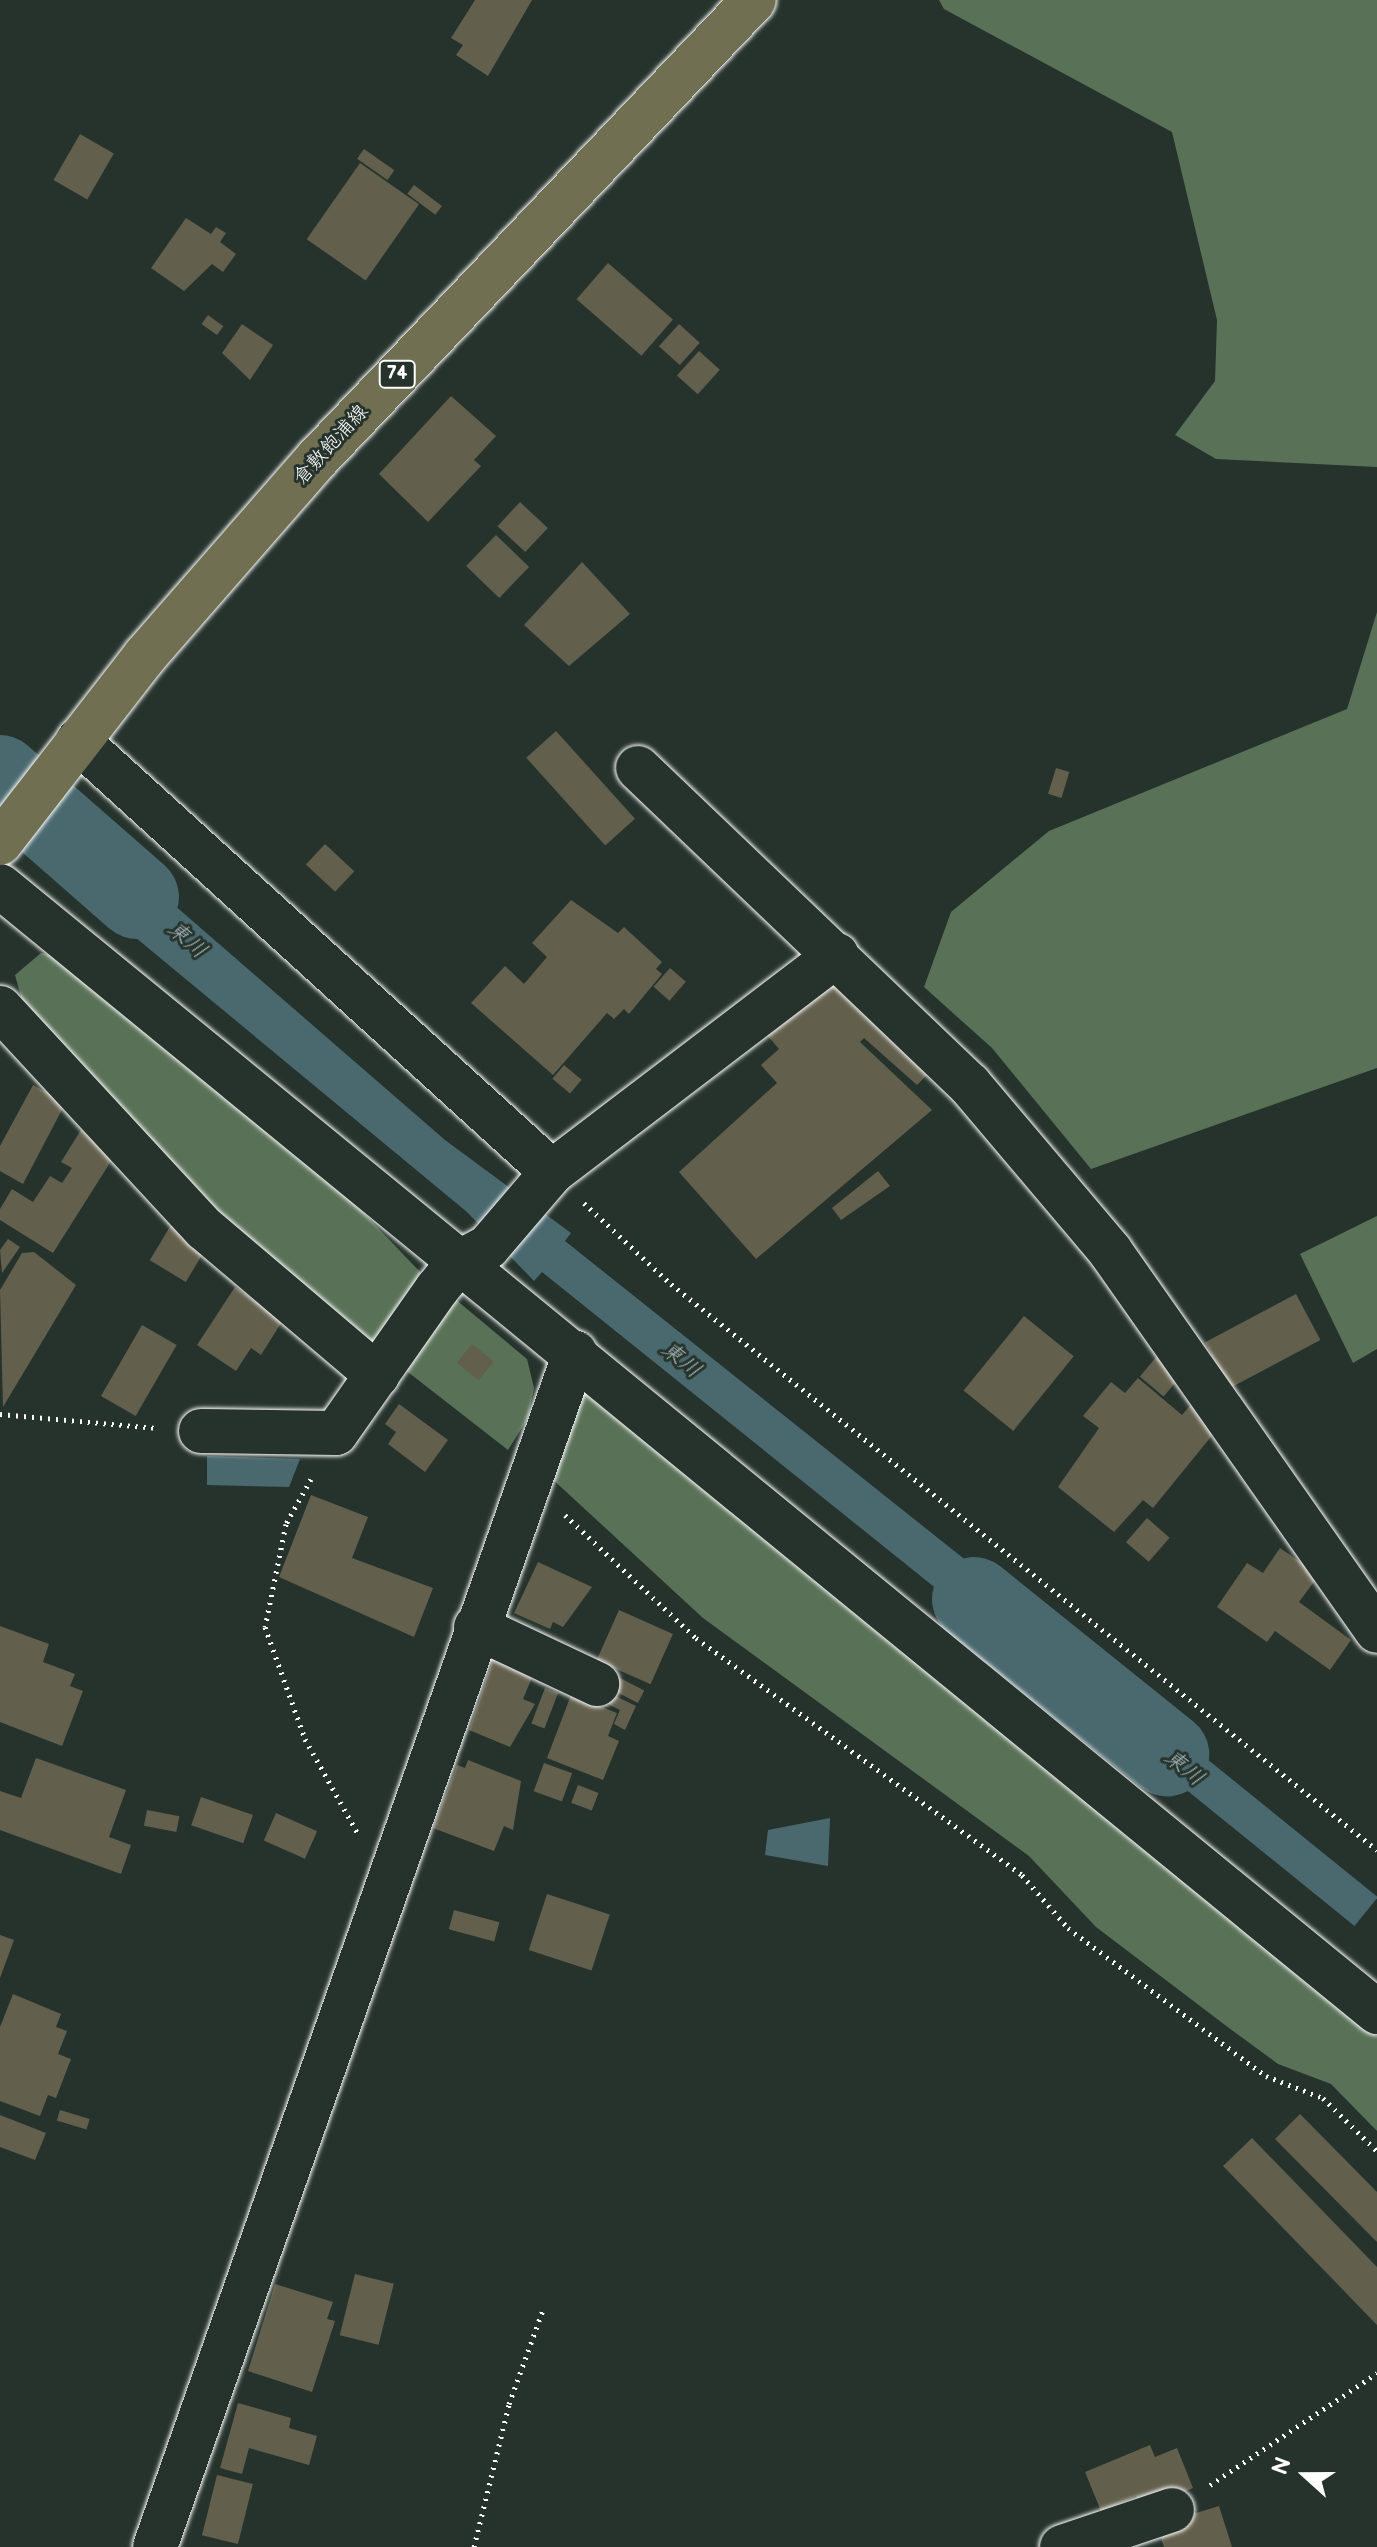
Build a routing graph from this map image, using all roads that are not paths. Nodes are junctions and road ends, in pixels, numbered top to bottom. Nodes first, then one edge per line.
1 (754, 0) edge
2 (69, 753) junction
3 (638, 768) dead end
4 (0, 843) edge
5 (0, 886) edge
6 (837, 955) junction
7 (0, 1008) edge
8 (541, 1184) junction
9 (473, 1255) junction
10 (575, 1353) junction
11 (377, 1375) junction
12 (201, 1431) road end
13 (476, 1627) junction
14 (1377, 1631) edge
15 (597, 1684) dead end
16 (1377, 2012) edge
17 (1172, 2510) road end
18 (155, 2547) edge
19 (1062, 2547) edge

1 - 2 main road, 倉敷飽浦線 / 74
2 - 4 main road, 倉敷飽浦線 / 74
2 - 8 street
3 - 6 street
5 - 9 street
6 - 8 street
6 - 14 street
7 - 11 street
8 - 9 street
9 - 10 street
9 - 11 street
10 - 13 street
10 - 16 street
11 - 12 street
13 - 15 street
13 - 18 street
17 - 19 street

